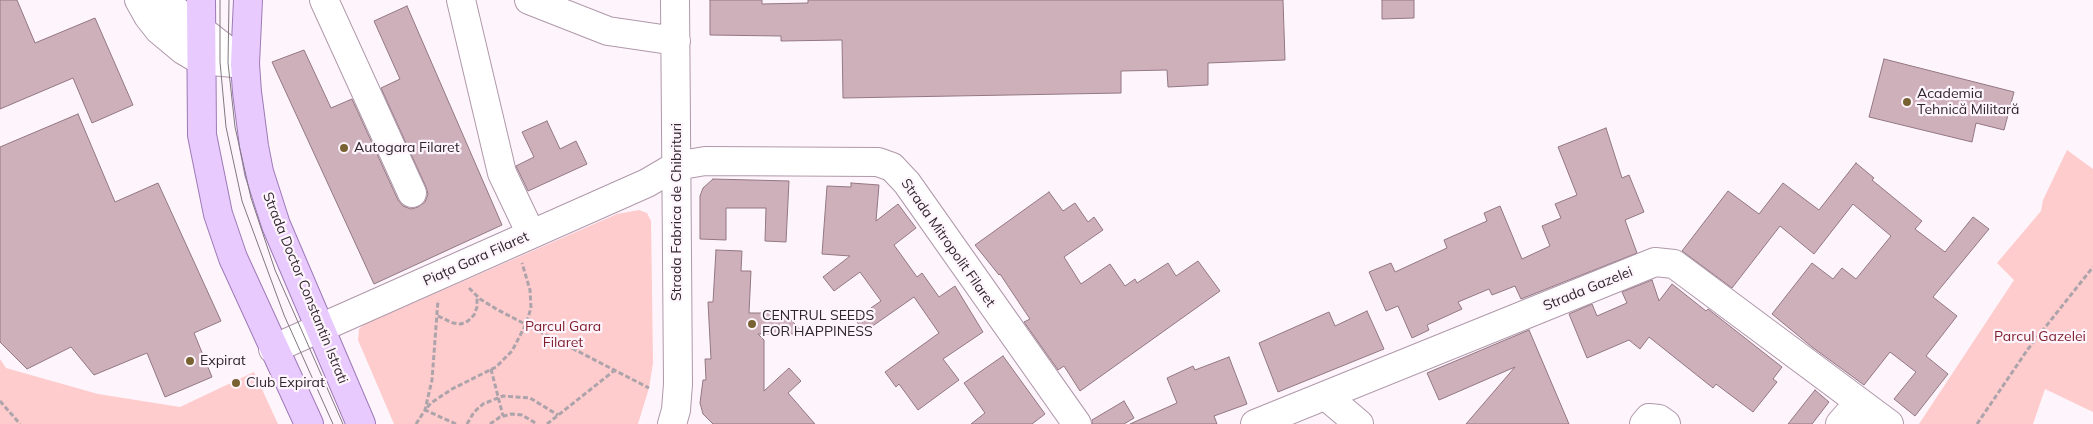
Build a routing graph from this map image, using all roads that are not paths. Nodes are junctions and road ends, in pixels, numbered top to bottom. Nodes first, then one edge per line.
1 (139, 0) edge
2 (162, 0) edge
3 (201, 0) edge
4 (248, 0) edge
5 (324, 0) edge
6 (461, 0) edge
7 (529, 0) edge
8 (675, 0) edge
9 (201, 30) junction
10 (676, 41) junction
11 (200, 60) junction
12 (245, 64) junction
13 (676, 166) junction
14 (412, 193) dead end
15 (525, 245) junction
16 (319, 328) junction
17 (273, 349) junction
18 (1326, 396) junction
19 (1864, 413) edge
20 (679, 419) edge
21 (309, 424) edge
22 (361, 424) edge
23 (1077, 424) edge
24 (1255, 424) edge
25 (1359, 424) edge
26 (1644, 424) edge
27 (1666, 424) edge
28 (1840, 424) edge
29 (1889, 424) edge

1 - 11 street
2 - 9 street
3 - 9 main road
4 - 12 main road, Strada Doctor Constantin Istrati
5 - 14 street
6 - 15 street
7 - 10 street
8 - 10 street, Strada Fabrica de Chibrituri
9 - 11 main road
9 - 12 street
10 - 13 street, Strada Fabrica de Chibrituri
11 - 12 street
11 - 17 main road
12 - 16 main road, Strada Doctor Constantin Istrati
13 - 15 street, Piața Gara Filaret
13 - 20 street, Strada Fabrica de Chibrituri
13 - 23 street, Strada Mitropolit Filaret
15 - 16 street, Piața Gara Filaret
16 - 17 street, Piața Gara Filaret
16 - 22 main road, Strada Doctor Constantin Istrati
17 - 21 main road
18 - 19 street, Strada Gazelei
18 - 24 street, Strada Gazelei
18 - 25 street
19 - 28 street
19 - 29 street, Strada Gazelei
26 - 27 street

